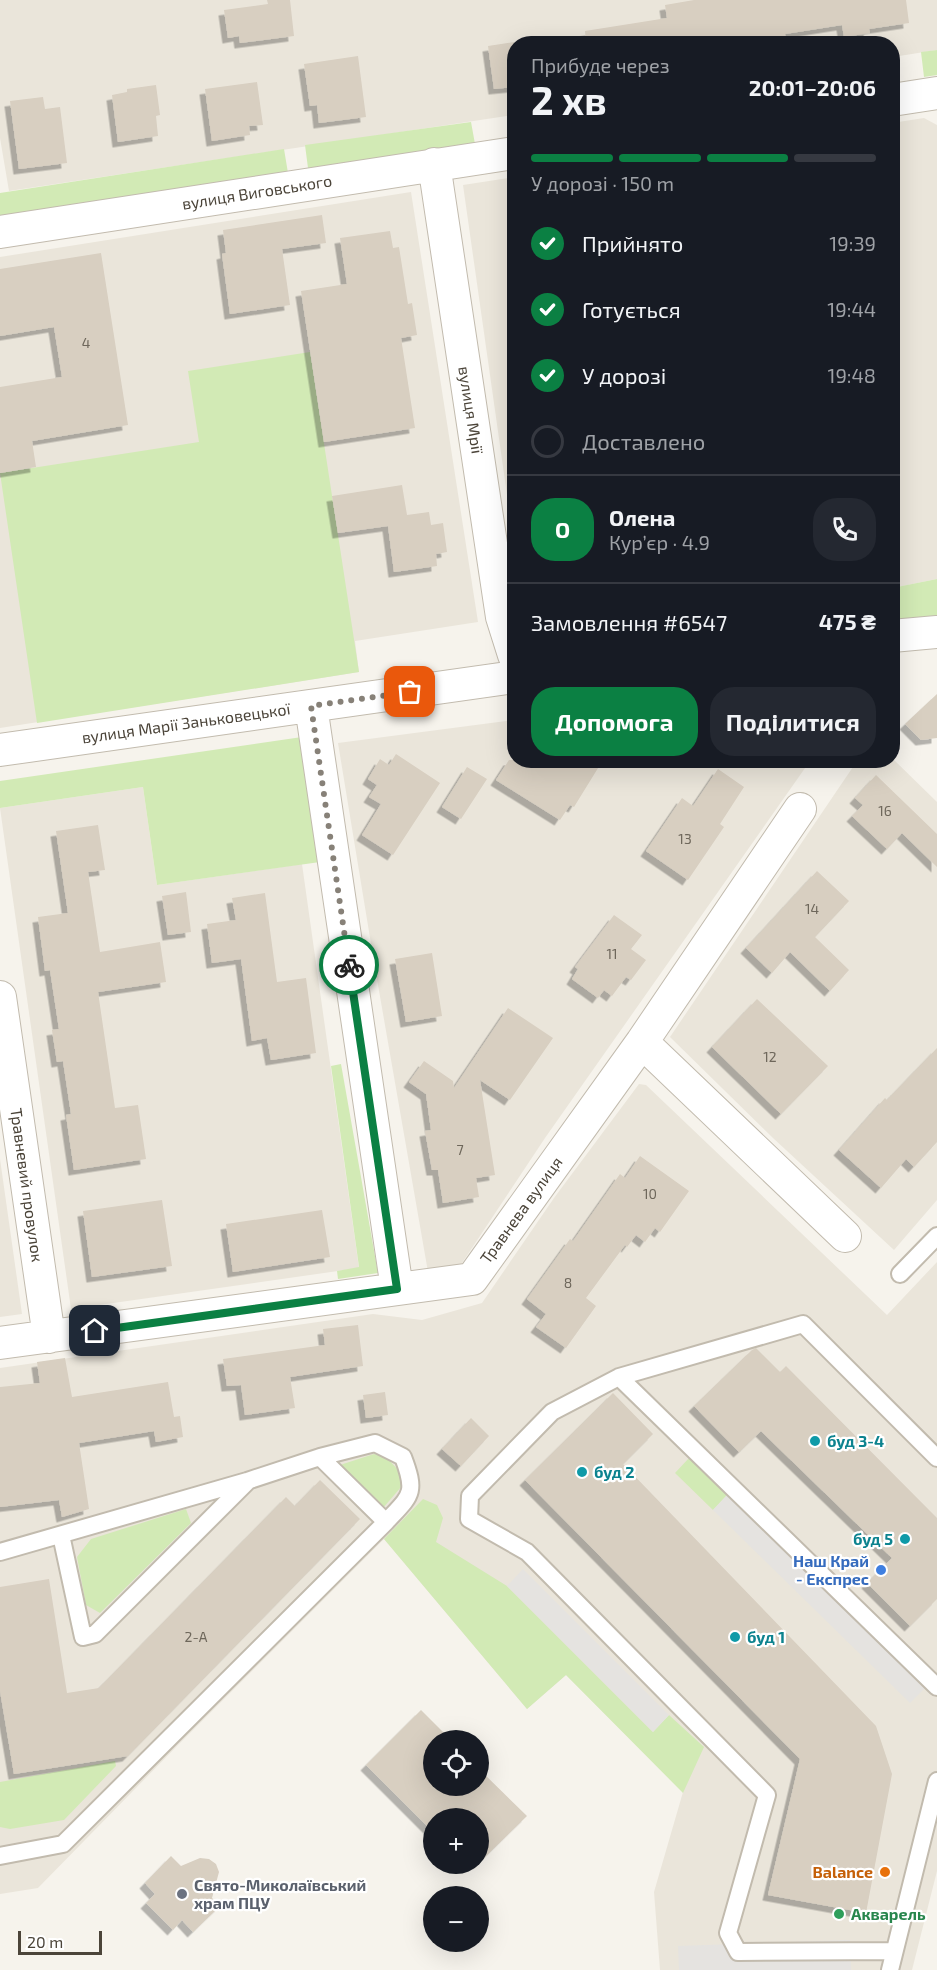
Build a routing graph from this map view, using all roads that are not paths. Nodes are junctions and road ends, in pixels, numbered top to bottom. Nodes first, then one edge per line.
1 (937, 93) edge
2 (900, 98) edge
3 (507, 154) edge
4 (434, 164) junction
5 (0, 232) edge
6 (937, 632) edge
7 (507, 633) edge
8 (900, 635) edge
9 (507, 678) edge
10 (311, 706) junction
11 (0, 750) edge
12 (800, 809) dead end
13 (0, 998) edge
14 (642, 1042) junction
15 (845, 1236) dead end
16 (937, 1236) edge
17 (900, 1274) dead end
18 (397, 1289) junction
19 (49, 1337) junction
20 (0, 1343) edge
21 (619, 1377) junction
22 (320, 1457) junction
23 (937, 1458) edge
24 (247, 1481) junction
25 (386, 1522) junction
26 (61, 1535) junction
27 (0, 1552) edge
28 (937, 1687) edge
29 (937, 1781) edge
30 (0, 1856) edge
31 (894, 1951) junction
32 (890, 1970) edge

1 - 2 street
3 - 4 street, вулиця Виговського
4 - 5 street, вулиця Виговського
4 - 7 street, вулиця Мрії
6 - 8 street
9 - 10 street, вулиця Марії Заньковецької
10 - 11 street, вулиця Марії Заньковецької
10 - 18 street
12 - 14 street, Травнева вулиця
13 - 19 street, Травневий провулок
14 - 15 street
14 - 18 street, Травнева вулиця
16 - 17 lane
18 - 19 street, Травнева вулиця
19 - 20 street, Травнева вулиця
21 - 23 lane
21 - 28 lane
21 - 31 lane
22 - 24 lane
22 - 25 lane
22 - 25 lane
24 - 26 lane
24 - 26 lane
25 - 30 lane
26 - 27 lane
29 - 31 lane
31 - 32 lane

